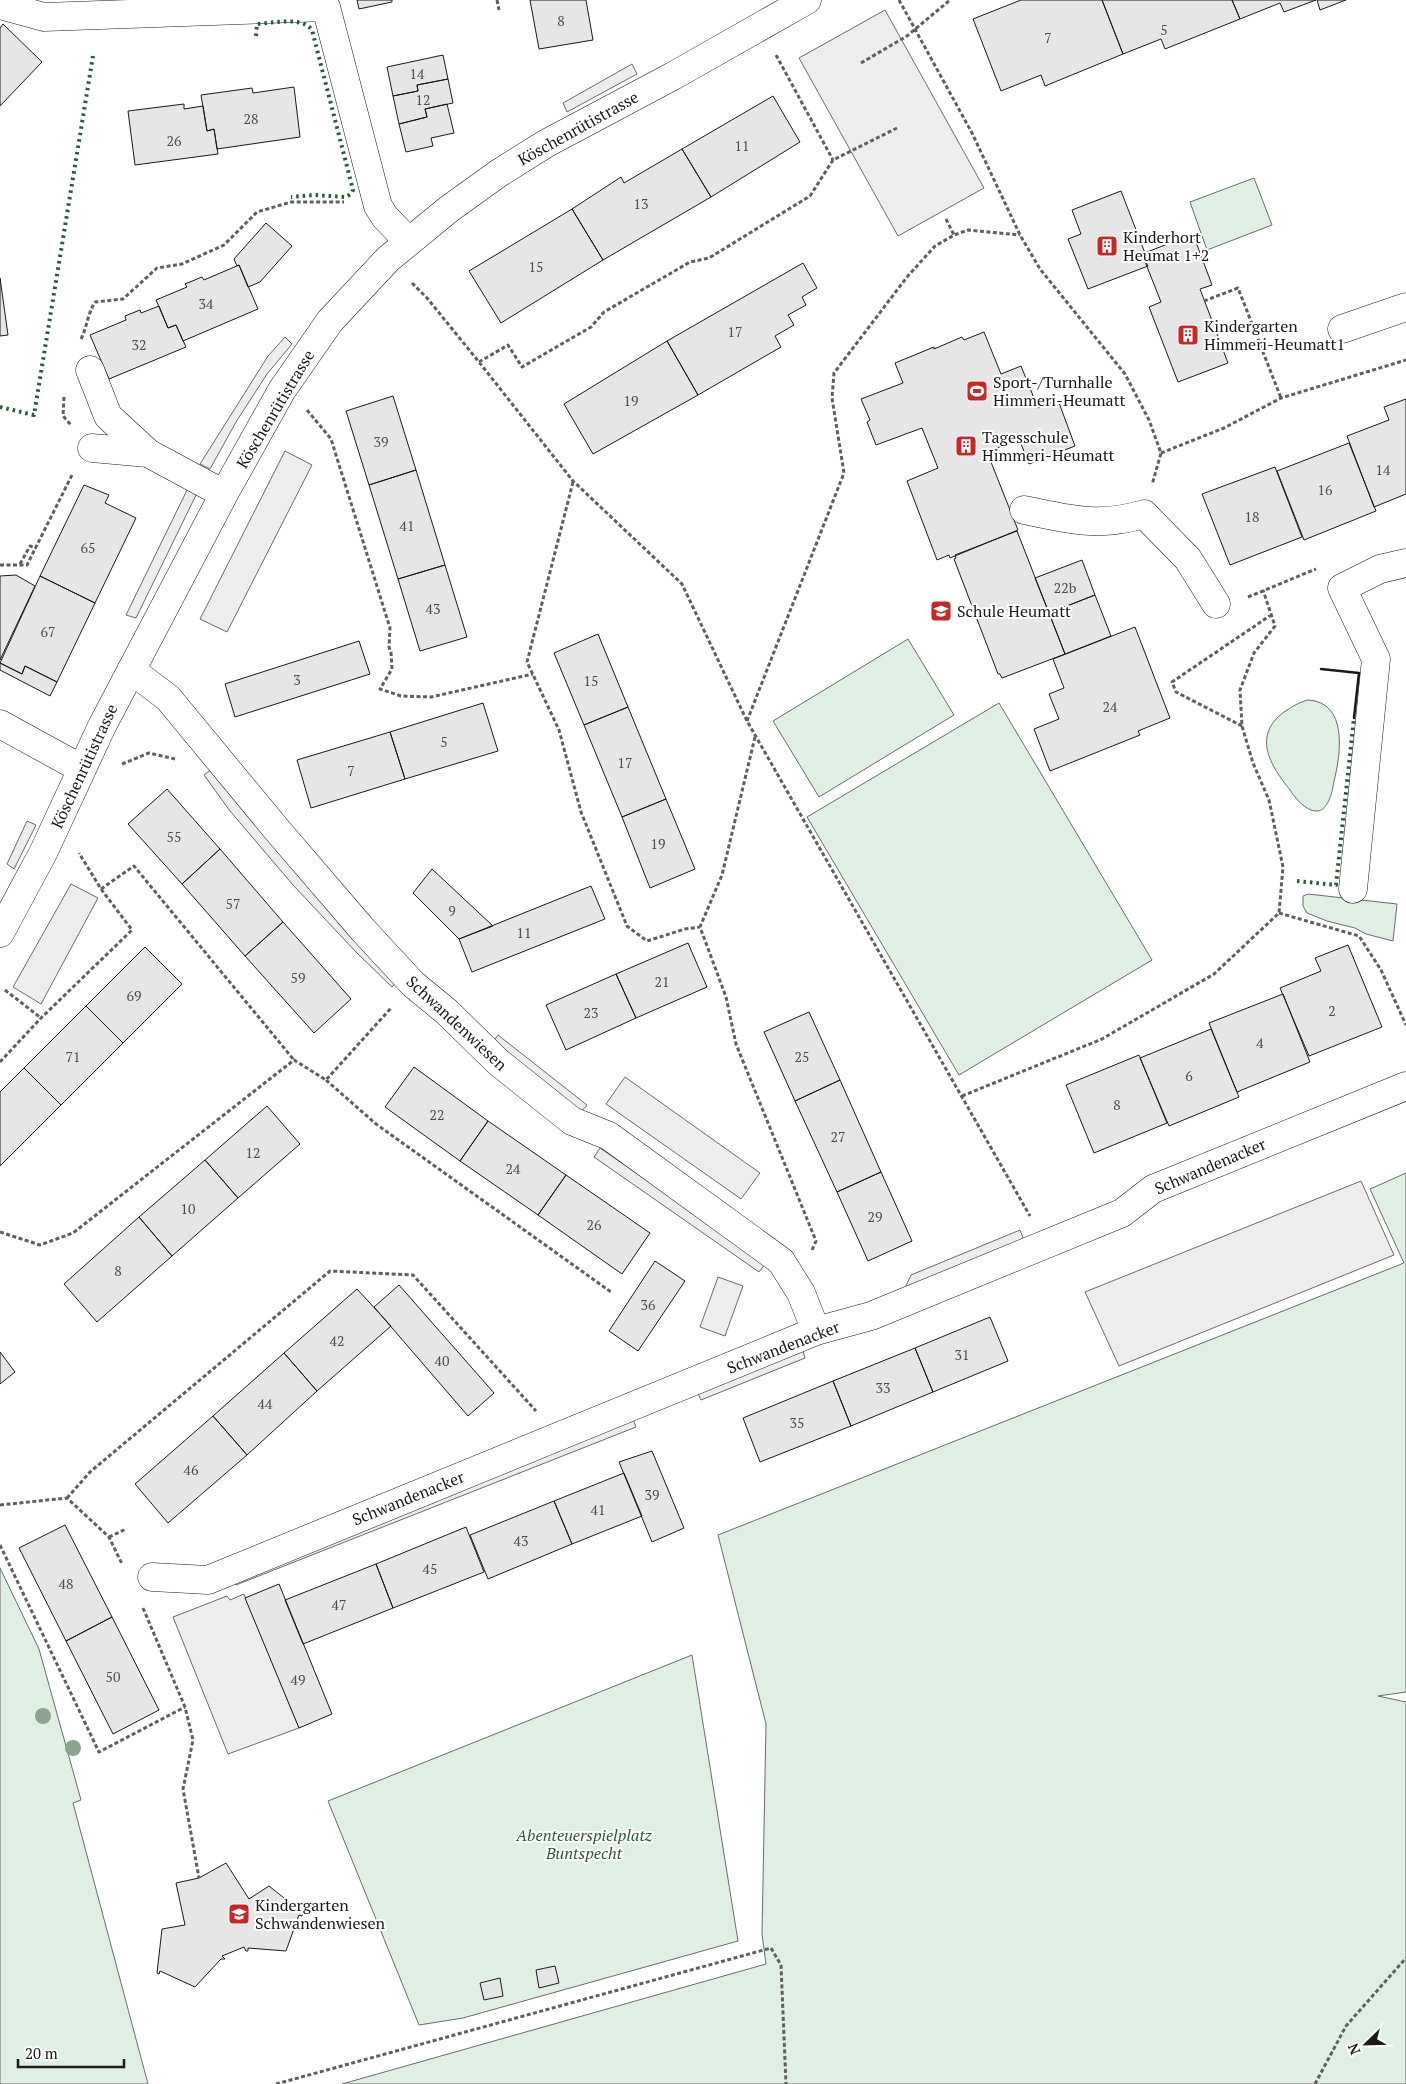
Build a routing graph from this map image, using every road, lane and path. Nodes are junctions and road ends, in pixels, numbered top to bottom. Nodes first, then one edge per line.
1 (498, 0) edge
2 (807, 0) edge
3 (899, 0) edge
4 (950, 0) edge
5 (0, 5) edge
6 (500, 10) dead end
7 (915, 30) junction
8 (776, 55) dead end
9 (861, 63) dead end
10 (896, 128) dead end
11 (833, 160) junction
12 (351, 203) dead end
13 (946, 219) dead end
14 (954, 235) junction
15 (1020, 235) junction
16 (409, 242) junction
17 (412, 283) dead end
18 (1204, 301) dead end
19 (1406, 307) edge
20 (1342, 329) dead end
21 (80, 343) dead end
22 (1406, 360) edge
23 (479, 362) junction
24 (90, 370) dead end
25 (64, 396) dead end
26 (1281, 398) junction
27 (304, 406) dead end
28 (92, 448) junction
29 (148, 453) junction
30 (1162, 453) junction
31 (1158, 464) dead end
32 (573, 481) junction
33 (224, 494) junction
34 (1024, 510) dead end
35 (36, 548) junction
36 (1406, 563) edge
37 (0, 565) edge
38 (20, 565) junction
39 (1318, 568) dead end
40 (1263, 590) junction
41 (1216, 604) joint
42 (1271, 615) junction
43 (131, 670) junction
44 (533, 674) junction
45 (747, 721) junction
46 (0, 724) edge
47 (1242, 726) junction
48 (756, 736) junction
49 (183, 760) dead end
50 (122, 764) dead end
51 (82, 769) junction
52 (78, 852) dead end
53 (101, 889) junction
54 (1354, 889) dead end
55 (1279, 913) junction
56 (700, 927) junction
57 (0, 933) edge
58 (5, 990) dead end
59 (398, 1001) dead end
60 (41, 1018) junction
61 (1406, 1026) edge
62 (294, 1060) junction
63 (0, 1062) edge
64 (326, 1080) junction
65 (1406, 1086) edge
66 (962, 1096) junction
67 (1034, 1222) dead end
68 (0, 1232) edge
69 (812, 1250) dead end
70 (611, 1292) dead end
71 (816, 1331) junction
72 (542, 1417) dead end
73 (67, 1498) junction
74 (0, 1505) edge
75 (126, 1529) dead end
76 (109, 1537) junction
77 (0, 1546) edge
78 (123, 1567) dead end
79 (152, 1577) dead end
80 (142, 1605) dead end
81 (185, 1707) junction
82 (199, 1878) dead end
83 (1406, 1958) edge
84 (276, 2084) edge
85 (786, 2084) edge
86 (1316, 2084) edge

1 - 6 path
2 - 16 street, Köschenrütistrasse
3 - 7 path
4 - 7 path
5 - 16 street
7 - 9 path
7 - 15 path
8 - 11 path
10 - 11 path
11 - 23 path
12 - 21 path
13 - 14 path
14 - 15 path
14 - 45 path
15 - 30 path
16 - 33 street, Köschenrütistrasse
17 - 23 path
18 - 26 path
19 - 20 street
22 - 26 path
23 - 32 path
24 - 29 street
25 - 28 path
26 - 30 path
27 - 44 path
28 - 29 street
28 - 35 path
29 - 33 street
30 - 31 path
32 - 44 path
32 - 45 path
33 - 43 street, Köschenrütistrasse
34 - 41 street
35 - 38 path
35 - 38 path
36 - 54 street
37 - 38 path
39 - 40 path
40 - 41 path
40 - 42 path
42 - 47 path
42 - 47 path
43 - 51 street, Köschenrütistrasse
43 - 71 street, Schwandenwiesen
44 - 56 path
45 - 48 path
46 - 51 street
47 - 55 path
48 - 56 path
48 - 66 path
49 - 50 path
51 - 57 street, Köschenrütistrasse
52 - 53 path
53 - 60 path
53 - 62 path
55 - 61 path
55 - 66 path
56 - 69 path
58 - 60 path
59 - 64 path
60 - 63 path
62 - 64 path
62 - 68 path
64 - 70 path
65 - 71 street, Schwandenacker
66 - 67 path
71 - 79 street, Schwandenacker
72 - 73 path
73 - 74 path
73 - 76 path
75 - 76 path
76 - 78 path
77 - 81 path
80 - 81 path
81 - 82 path
83 - 86 path
84 - 85 path

